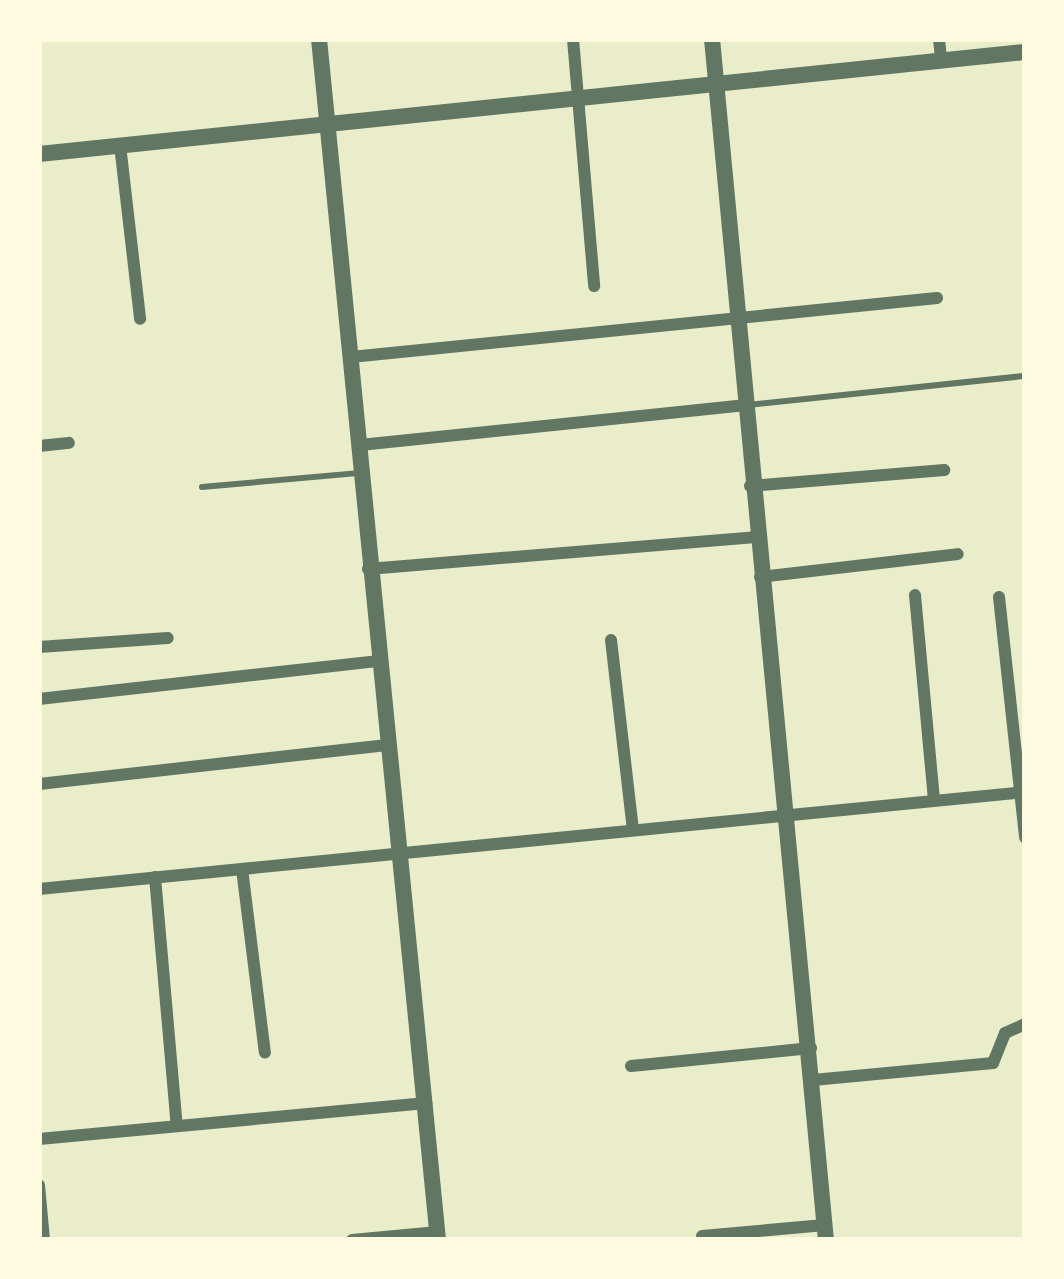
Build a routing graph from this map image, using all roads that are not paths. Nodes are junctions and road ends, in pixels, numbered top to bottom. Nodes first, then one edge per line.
1 (319, 39) edge
2 (573, 39) edge
3 (712, 39) edge
4 (939, 39) edge
5 (1025, 52) edge
6 (941, 59) junction
7 (716, 81) junction
8 (579, 96) junction
9 (329, 124) junction
10 (120, 145) junction
11 (39, 154) edge
12 (594, 286) dead end
13 (937, 298) dead end
14 (140, 319) dead end
15 (737, 323) junction
16 (351, 357) junction
17 (1025, 376) edge
18 (744, 405) junction
19 (70, 442) dead end
20 (39, 446) edge
21 (360, 446) junction
22 (944, 470) dead end
23 (362, 473) junction
24 (750, 486) junction
25 (202, 487) dead end
26 (756, 537) junction
27 (958, 554) dead end
28 (368, 568) junction
29 (760, 577) junction
30 (914, 595) dead end
31 (999, 597) dead end
32 (168, 638) dead end
33 (611, 640) dead end
34 (39, 647) edge
35 (377, 661) junction
36 (39, 699) edge
37 (385, 745) junction
38 (39, 784) edge
39 (1024, 793) edge
40 (934, 800) junction
41 (785, 815) junction
42 (633, 830) junction
43 (1025, 838) edge
44 (398, 852) junction
45 (242, 868) junction
46 (154, 877) junction
47 (39, 890) edge
48 (1025, 1024) edge
49 (811, 1048) junction
50 (265, 1053) dead end
51 (631, 1066) dead end
52 (813, 1080) junction
53 (426, 1103) junction
54 (177, 1126) junction
55 (39, 1139) edge
56 (39, 1185) edge
57 (826, 1233) edge
58 (438, 1236) edge
59 (702, 1237) dead end
60 (44, 1240) edge
61 (352, 1240) edge

1 - 9 street
2 - 8 street
3 - 7 street
4 - 6 street
5 - 6 street
6 - 7 street
7 - 8 street
7 - 15 street
8 - 9 street
8 - 12 street
9 - 10 street
9 - 16 street
10 - 11 street
10 - 14 street
13 - 15 street
15 - 16 street
15 - 18 street
16 - 21 street
17 - 18 lane
18 - 21 street
18 - 24 street
19 - 20 street
21 - 23 street
22 - 24 street
23 - 25 lane
23 - 28 street
24 - 26 street
26 - 28 street
26 - 29 street
27 - 29 street
28 - 35 street
29 - 41 street
30 - 40 street
31 - 39 street
32 - 34 street
33 - 42 street
35 - 36 street
35 - 37 street
37 - 38 street
37 - 44 street
39 - 40 street
39 - 43 street
40 - 41 street
41 - 42 street
41 - 49 street
42 - 44 street
44 - 45 street
44 - 53 street
45 - 46 street
45 - 50 street
46 - 47 street
46 - 54 street
48 - 52 street
49 - 51 street
49 - 52 street
52 - 57 street
53 - 54 street
53 - 58 street
54 - 55 street
56 - 60 street
57 - 59 street
58 - 61 street

